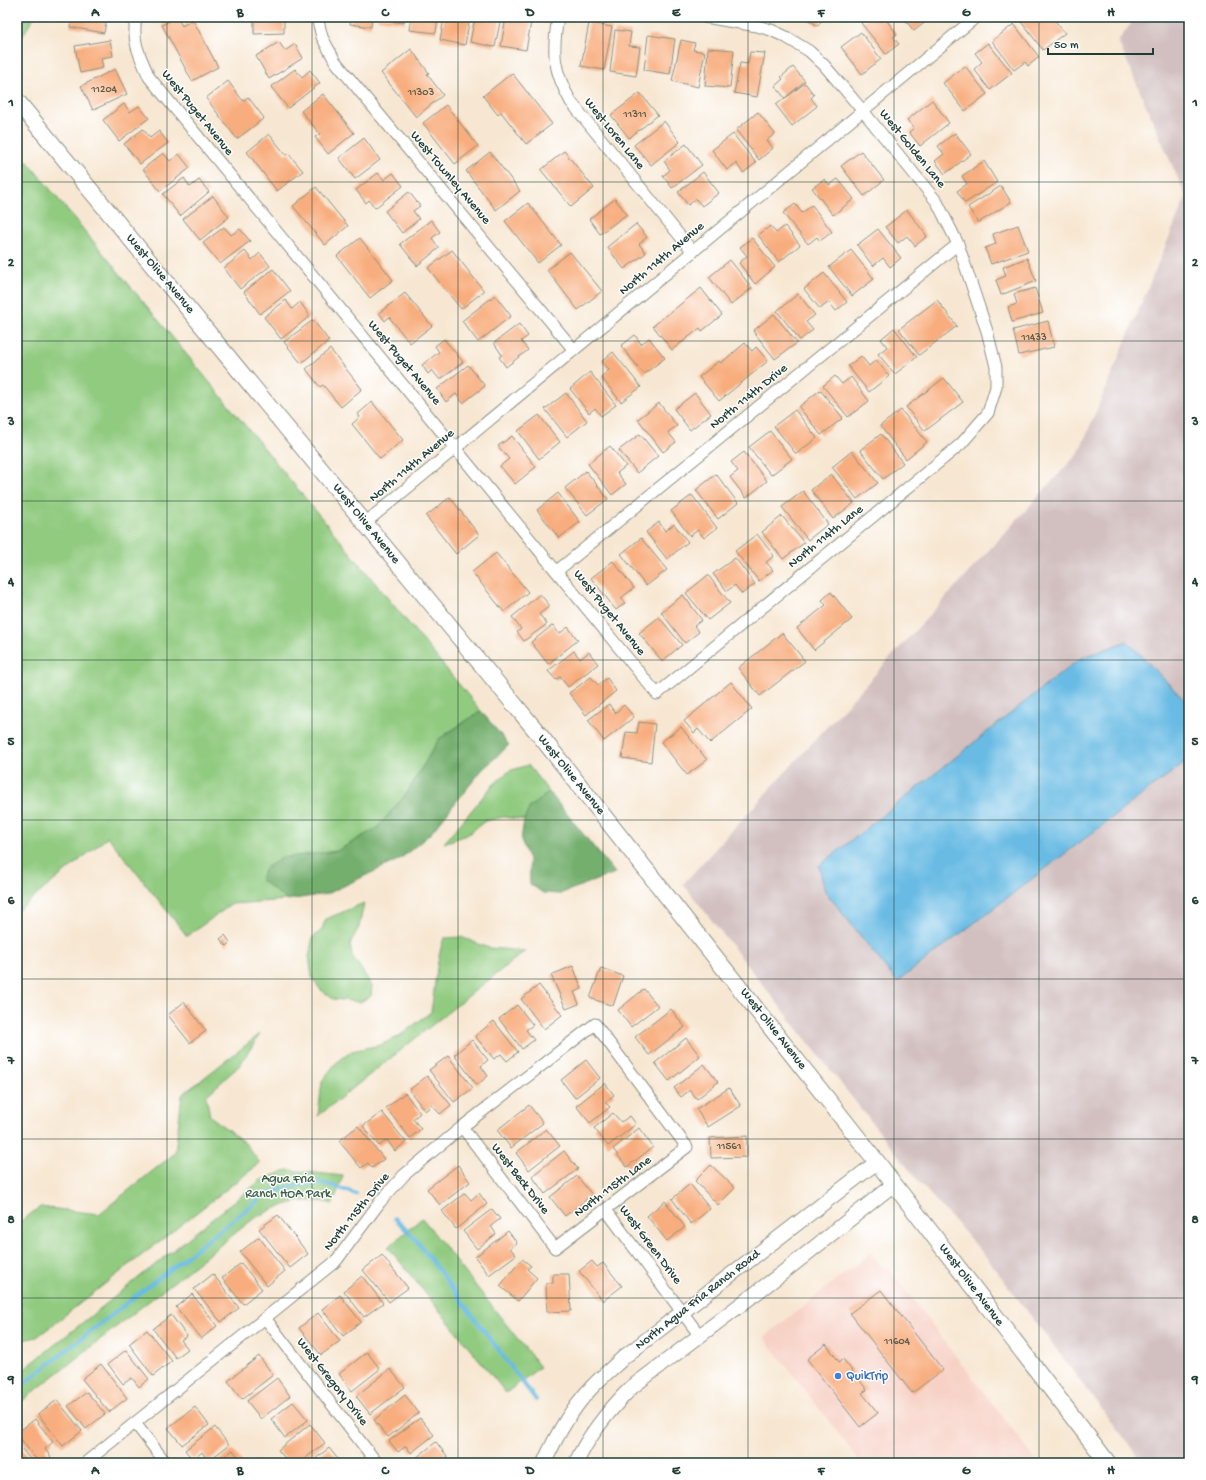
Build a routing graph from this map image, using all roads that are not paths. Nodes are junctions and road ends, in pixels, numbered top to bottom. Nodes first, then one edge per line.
1 (136, 17) edge
2 (317, 17) edge
3 (558, 17) edge
4 (705, 17) edge
5 (976, 17) edge
6 (17, 101) edge
7 (863, 111) junction
8 (958, 244) junction
9 (693, 252) junction
10 (574, 350) junction
11 (996, 387) joint
12 (456, 448) junction
13 (365, 522) junction
14 (557, 571) junction
15 (657, 694) joint
16 (462, 1127) junction
17 (687, 1147) joint
18 (877, 1162) junction
19 (894, 1184) junction
20 (606, 1210) junction
21 (556, 1248) joint
22 (682, 1312) junction
23 (265, 1318) junction
24 (700, 1336) junction
25 (135, 1423) junction
26 (85, 1463) edge
27 (166, 1463) edge
28 (377, 1463) edge
29 (544, 1463) edge
30 (576, 1463) edge
31 (1108, 1463) edge

1 - 12 street, West Puget Avenue
2 - 10 street, West Townley Avenue
3 - 9 street, West Loren Lane
4 - 7 street, West Golden Lane
5 - 7 street, North 114th Avenue
6 - 13 main road, West Olive Avenue
7 - 8 street, West Golden Lane
7 - 9 street, North 114th Avenue
8 - 11 street, West Golden Lane
8 - 14 street, North 114th Drive
9 - 10 street, North 114th Avenue
10 - 12 street, North 114th Avenue
11 - 15 street, North 114th Lane
12 - 13 street, North 114th Avenue
12 - 14 street, West Puget Avenue
13 - 18 main road, West Olive Avenue
14 - 15 street, West Puget Avenue
16 - 17 street, North 115th Drive
16 - 21 street, West Beck Drive
16 - 23 street, North 115th Drive
17 - 20 street, North 115th Lane
18 - 19 main road, West Olive Avenue
18 - 22 street, North Agua Fria Ranch Road
19 - 24 street
19 - 31 main road, West Olive Avenue
20 - 21 street, North 115th Lane
20 - 22 street, West Green Drive
22 - 24 street, West Green Drive
22 - 29 street, North Agua Fria Ranch Road
23 - 25 street, North 115th Drive
23 - 28 street, West Gregory Drive
24 - 30 street
25 - 26 street, North 115th Drive
25 - 27 street

